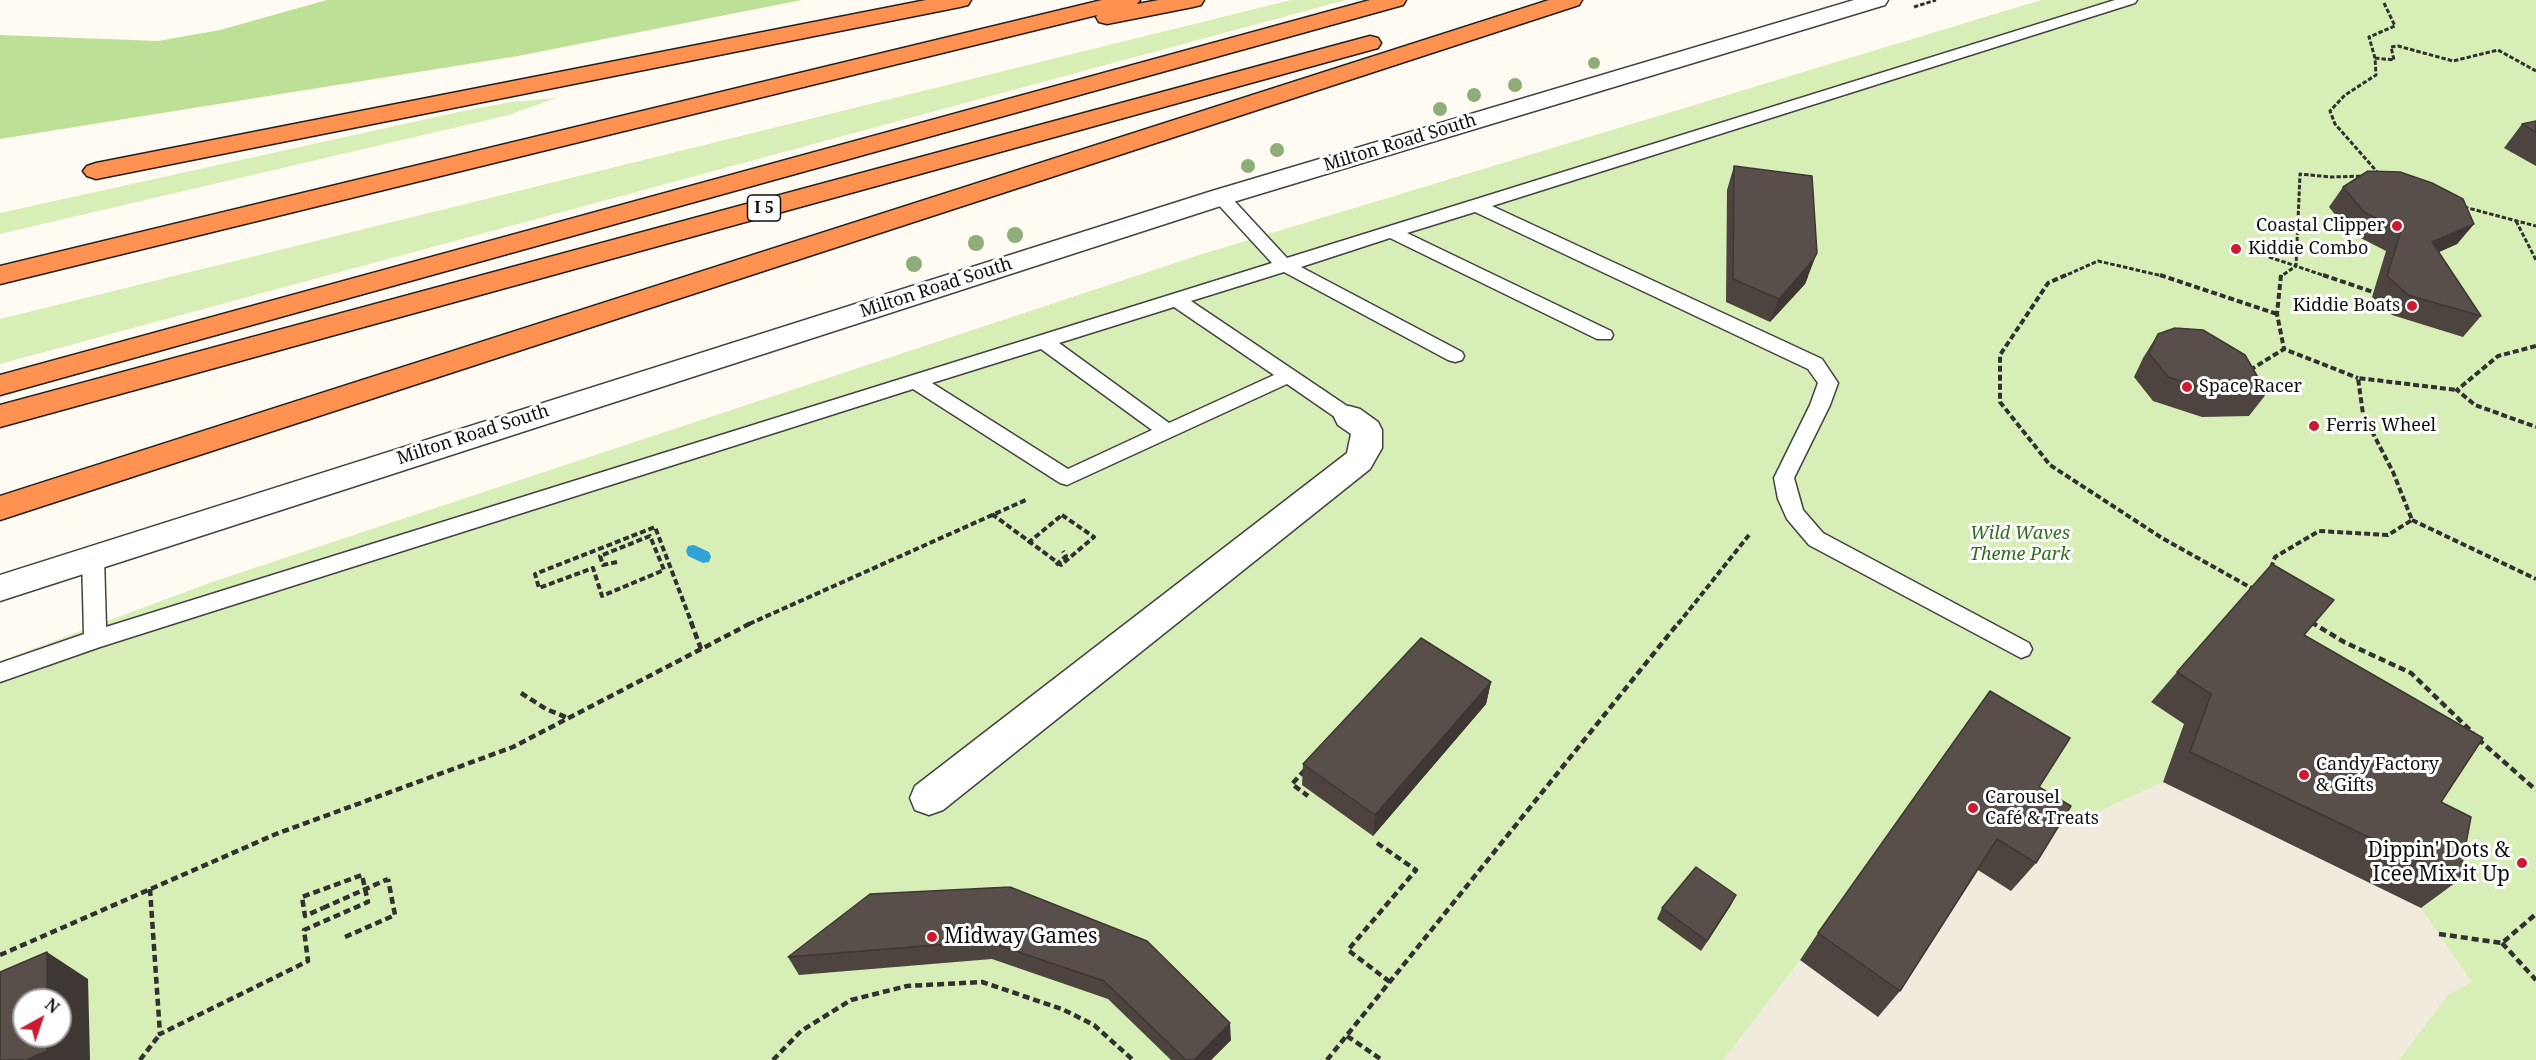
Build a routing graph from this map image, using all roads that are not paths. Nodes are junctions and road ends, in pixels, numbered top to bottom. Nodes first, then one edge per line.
1 (960, 0) edge
2 (1129, 0) edge
3 (1193, 0) edge
4 (1395, 0) edge
5 (1527, 0) edge
6 (1571, 0) edge
7 (1877, 0) edge
8 (2130, 0) edge
9 (926, 51) junction
10 (96, 171) dead end
11 (1221, 197) junction
12 (1475, 205) junction
13 (1391, 232) junction
14 (1284, 265) junction
15 (0, 275) edge
16 (1175, 299) junction
17 (1604, 335) dead end
18 (1043, 341) junction
19 (1455, 356) dead end
20 (1288, 376) junction
21 (914, 381) junction
22 (0, 385) edge
23 (0, 416) edge
24 (1349, 417) joint
25 (1168, 432) junction
26 (0, 508) edge
27 (93, 557) junction
28 (0, 588) edge
29 (95, 639) junction
30 (2021, 649) dead end
31 (0, 673) edge
32 (929, 798) dead end

1 - 10 highway
2 - 9 highway
3 - 9 highway
4 - 22 highway, I 5
5 - 23 highway, I 5
6 - 26 highway
7 - 11 street, Milton Road South
8 - 12 lane
9 - 15 highway
11 - 14 lane
11 - 27 street, Milton Road South
12 - 13 lane
12 - 30 lane
13 - 14 lane
13 - 17 lane
14 - 16 lane
14 - 19 lane
16 - 18 lane
16 - 20 lane
18 - 21 lane
18 - 25 lane
20 - 24 lane
20 - 25 lane
21 - 25 lane
21 - 29 lane
24 - 32 street
27 - 28 street, Milton Road South
27 - 29 lane
29 - 31 lane

